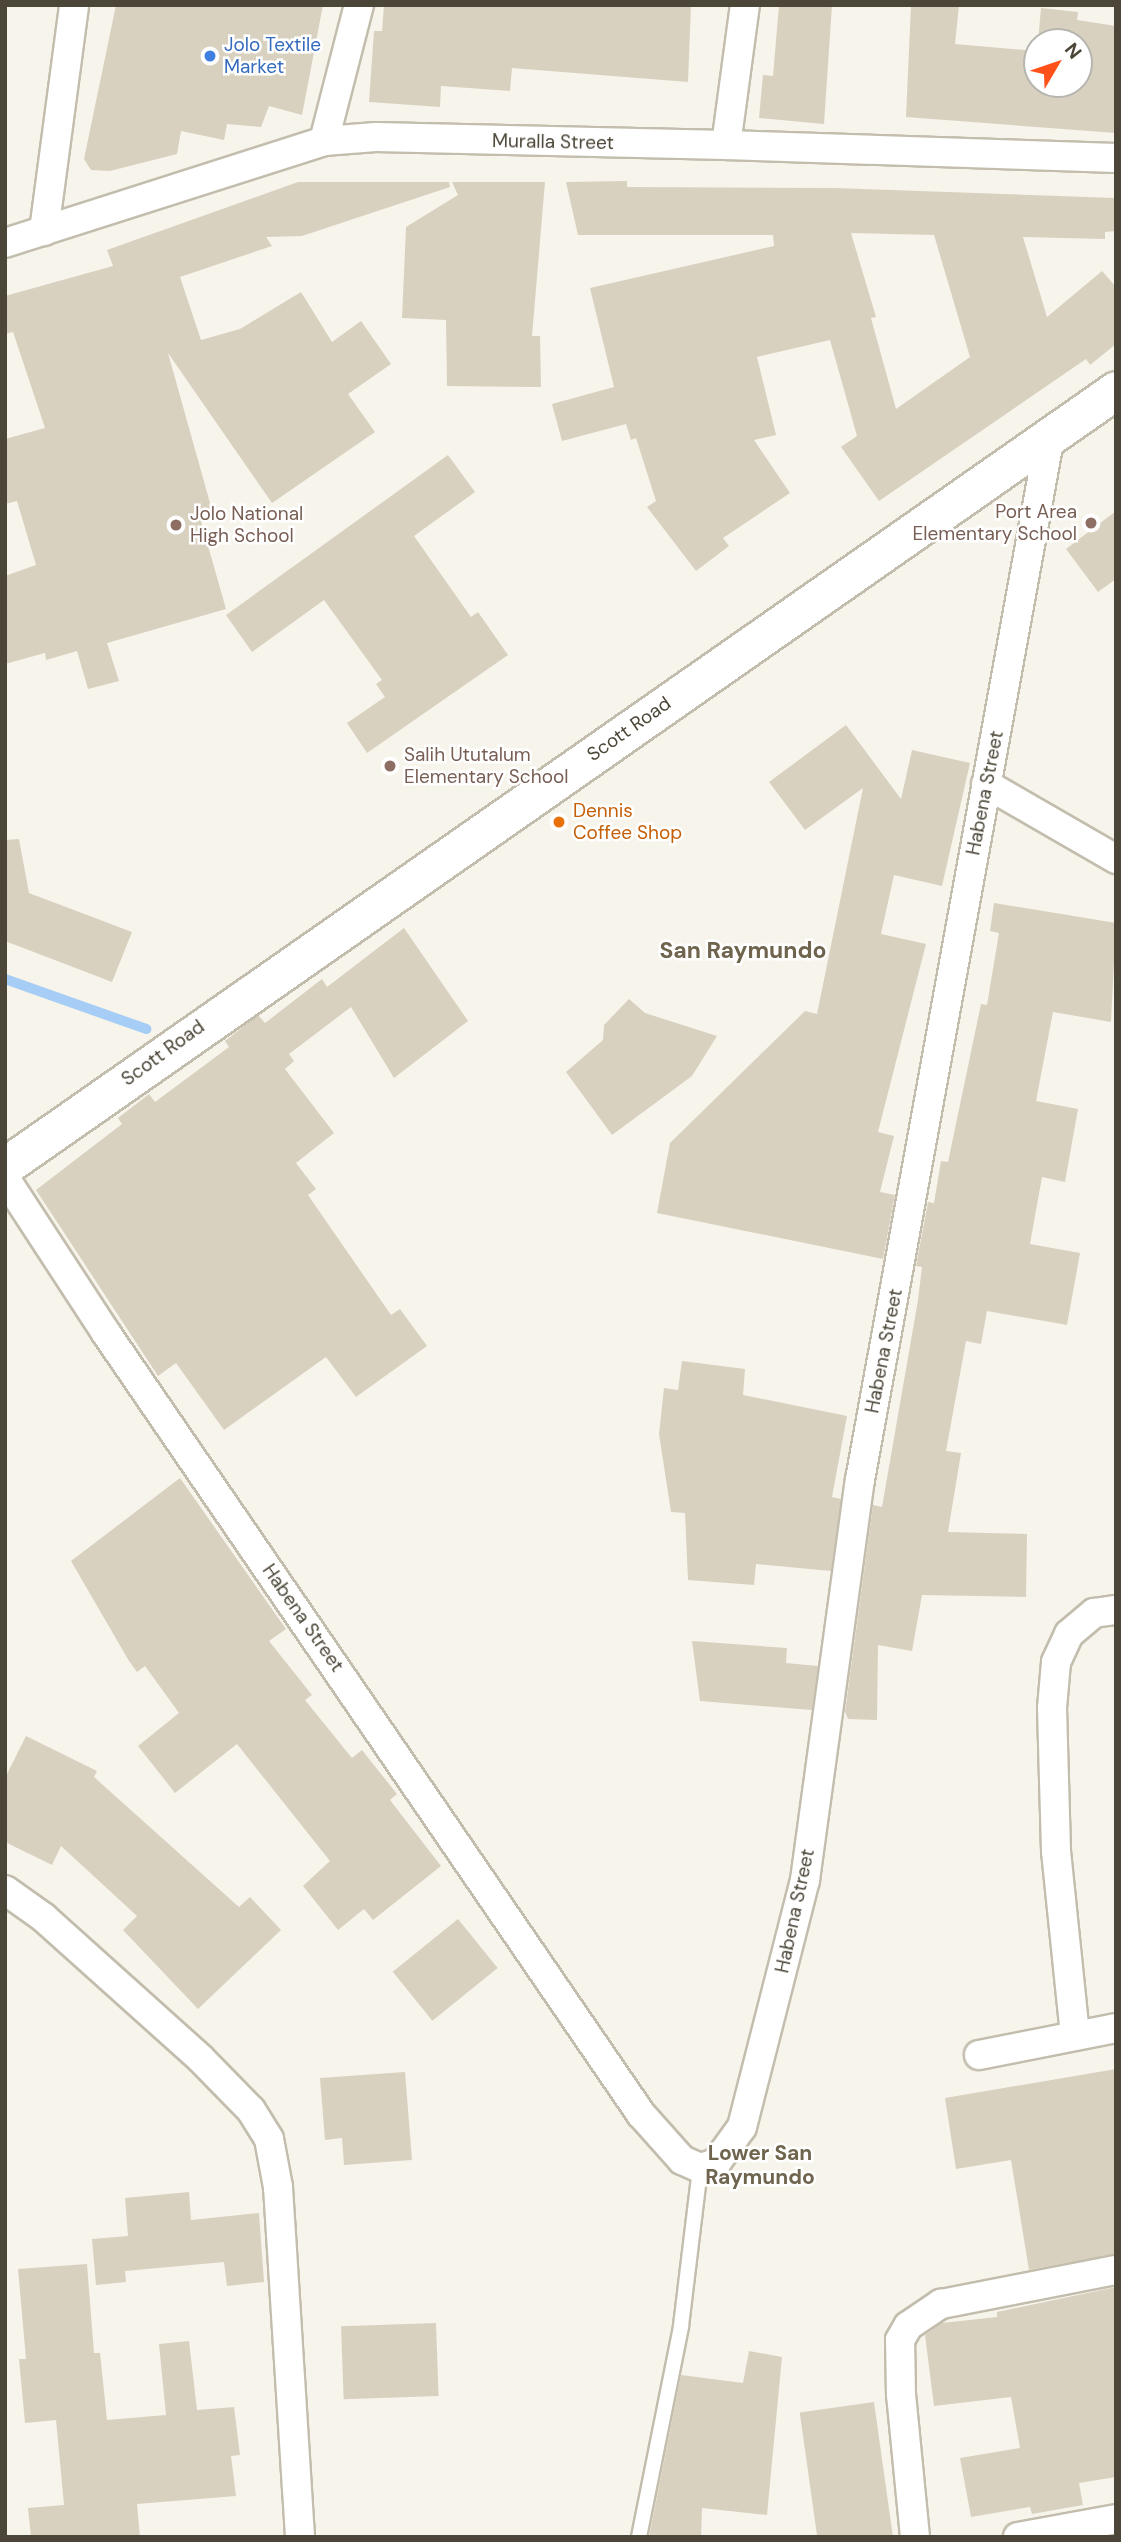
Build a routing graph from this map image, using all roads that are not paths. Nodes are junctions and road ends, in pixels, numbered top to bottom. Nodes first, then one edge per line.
1 (74, 5) edge
2 (359, 5) edge
3 (746, 5) edge
4 (324, 141) junction
5 (726, 145) junction
6 (1116, 158) edge
7 (44, 231) junction
8 (5, 243) edge
9 (1116, 390) edge
10 (1050, 436) junction
11 (986, 784) junction
12 (1116, 859) edge
13 (5, 1166) edge
14 (5, 1178) edge
15 (1116, 1610) edge
16 (5, 1890) edge
17 (1116, 2028) edge
18 (1075, 2035) junction
19 (979, 2055) dead end
20 (700, 2168) junction
21 (1116, 2270) edge
22 (1116, 2519) edge
23 (300, 2537) edge
24 (639, 2537) edge
25 (915, 2537) edge
26 (1018, 2537) edge

1 - 7 street
2 - 4 street
3 - 5 street
4 - 5 street, Muralla Street
4 - 7 street, Muralla Street
5 - 6 street, Muralla Street
7 - 8 street, Muralla Street
9 - 10 street, Scott Road
10 - 11 street, Habena Street
10 - 13 street, Scott Road
11 - 12 street
11 - 20 street, Habena Street
14 - 20 street, Habena Street
15 - 18 street
16 - 23 street
17 - 18 street
18 - 19 street
20 - 24 lane
21 - 25 street
22 - 26 street

